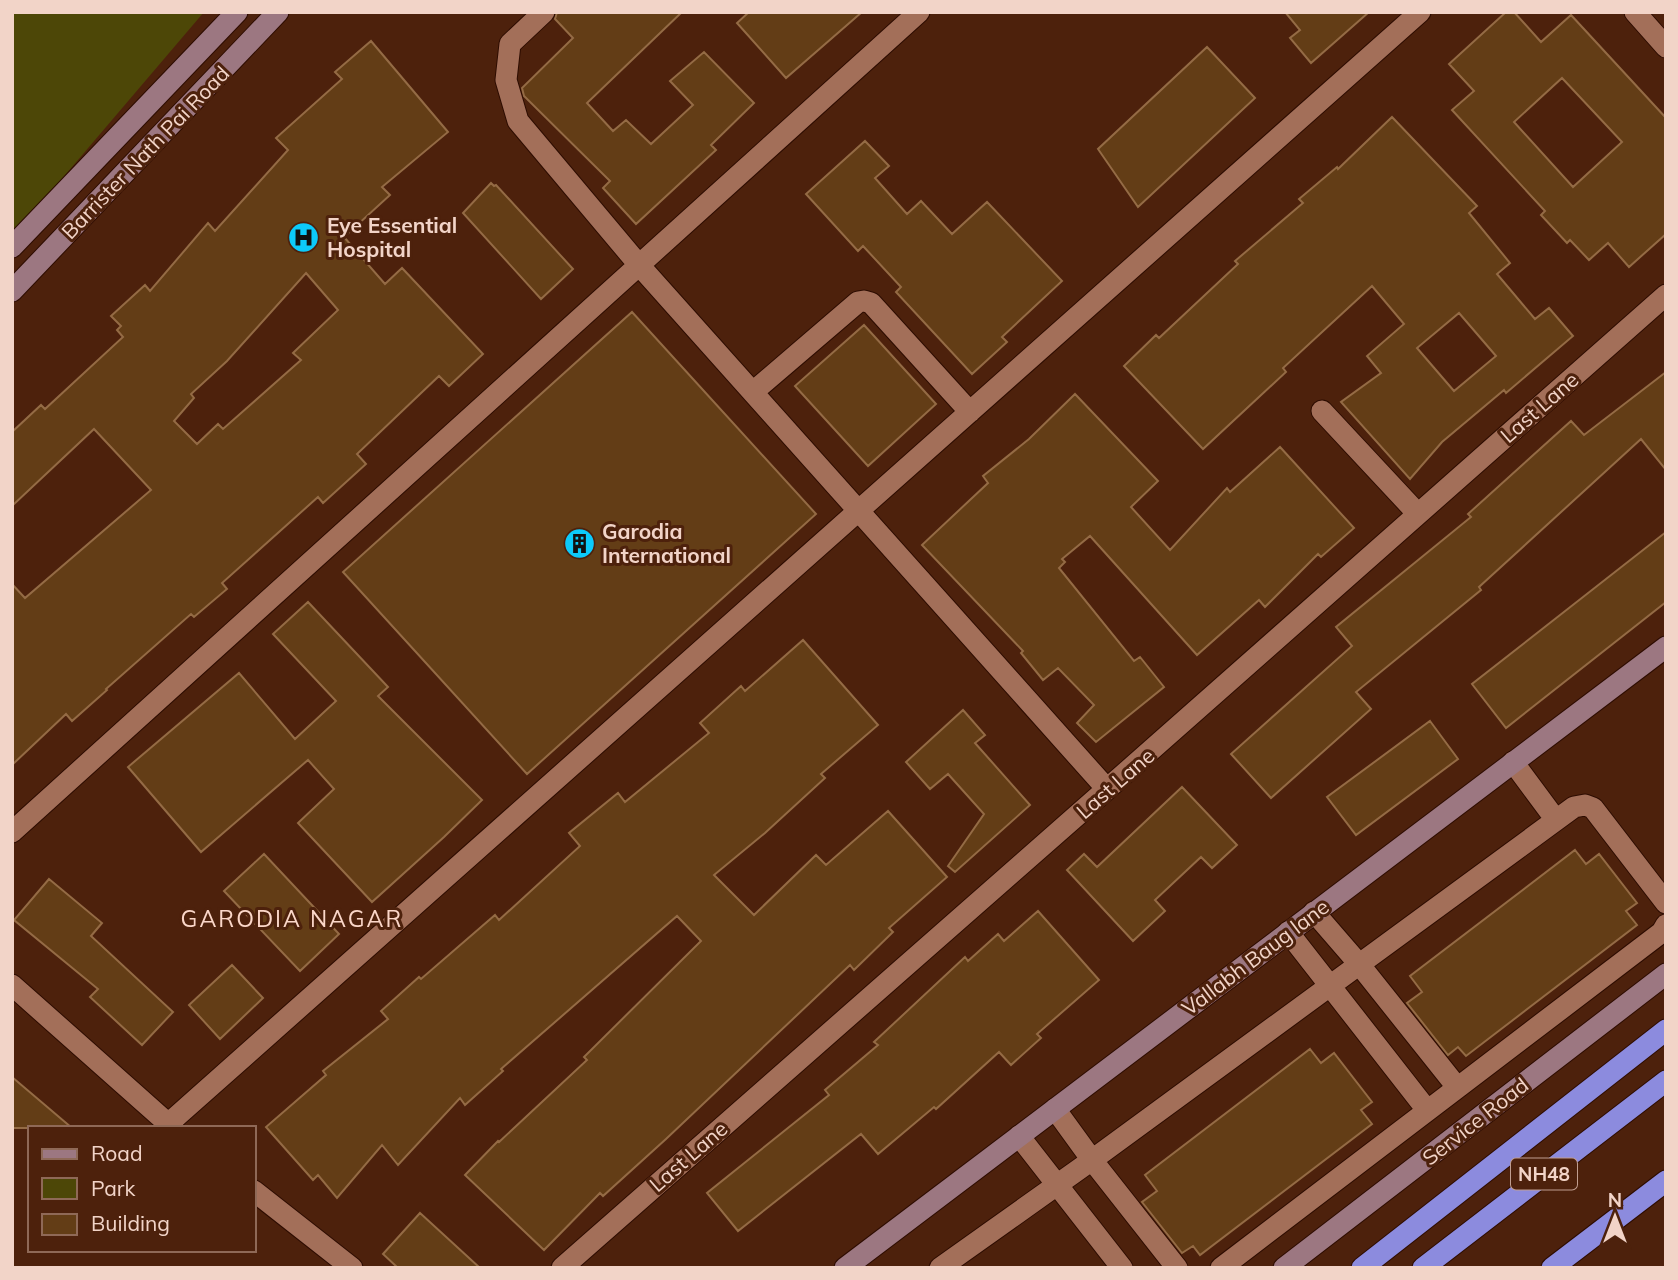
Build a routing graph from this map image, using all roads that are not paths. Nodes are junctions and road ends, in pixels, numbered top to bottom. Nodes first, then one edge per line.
1 (237, 12) edge
2 (278, 12) edge
3 (544, 12) edge
4 (919, 12) edge
5 (1420, 12) edge
6 (1635, 12) edge
7 (1666, 47) edge
8 (12, 247) edge
9 (639, 265) junction
10 (12, 291) edge
11 (1666, 295) edge
12 (753, 392) junction
13 (1322, 411) dead end
14 (970, 412) junction
15 (859, 511) junction
16 (1418, 514) junction
17 (1666, 646) edge
18 (1513, 762) junction
19 (1107, 789) junction
20 (1556, 820) junction
21 (12, 832) edge
22 (1666, 903) edge
23 (1314, 912) junction
24 (1666, 925) edge
25 (1288, 932) junction
26 (1359, 964) junction
27 (1666, 974) edge
28 (12, 985) edge
29 (1331, 985) junction
30 (1666, 1030) edge
31 (1666, 1081) edge
32 (1457, 1087) junction
33 (1055, 1109) junction
34 (1427, 1110) junction
35 (171, 1126) edge
36 (1019, 1136) junction
37 (1092, 1160) junction
38 (1666, 1181) edge
39 (1058, 1184) junction
40 (256, 1193) edge
41 (352, 1268) edge
42 (562, 1268) edge
43 (845, 1268) edge
44 (940, 1268) edge
45 (1122, 1268) edge
46 (1177, 1268) edge
47 (1221, 1268) edge
48 (1284, 1268) edge
49 (1362, 1268) edge
50 (1423, 1268) edge
51 (1552, 1268) edge

1 - 8 street
2 - 10 street, Barrister Nath Pai Road
3 - 9 street
4 - 9 street
5 - 14 street
6 - 7 street
9 - 12 street
9 - 21 street
11 - 16 street, Last Lane
12 - 14 street
12 - 15 street
13 - 16 street
14 - 15 street
15 - 19 street
15 - 35 street
16 - 19 street, Last Lane
17 - 18 street, Vallabh Baug lane
18 - 20 street
18 - 23 street, Vallabh Baug lane
19 - 42 street, Last Lane
20 - 22 street
20 - 26 street
23 - 25 street, Vallabh Baug lane
23 - 26 street
24 - 32 street
25 - 29 street
25 - 33 street, Vallabh Baug lane
26 - 29 street
26 - 32 street
27 - 48 street, Service Road
28 - 35 street
29 - 34 street
29 - 37 street
30 - 49 highway
31 - 50 highway, NH48
32 - 34 street
33 - 36 street, Vallabh Baug lane
33 - 37 street
34 - 47 street
36 - 39 street
36 - 43 street, Vallabh Baug lane
37 - 39 street
37 - 46 street
38 - 51 highway
39 - 44 street
39 - 45 street
40 - 41 street

